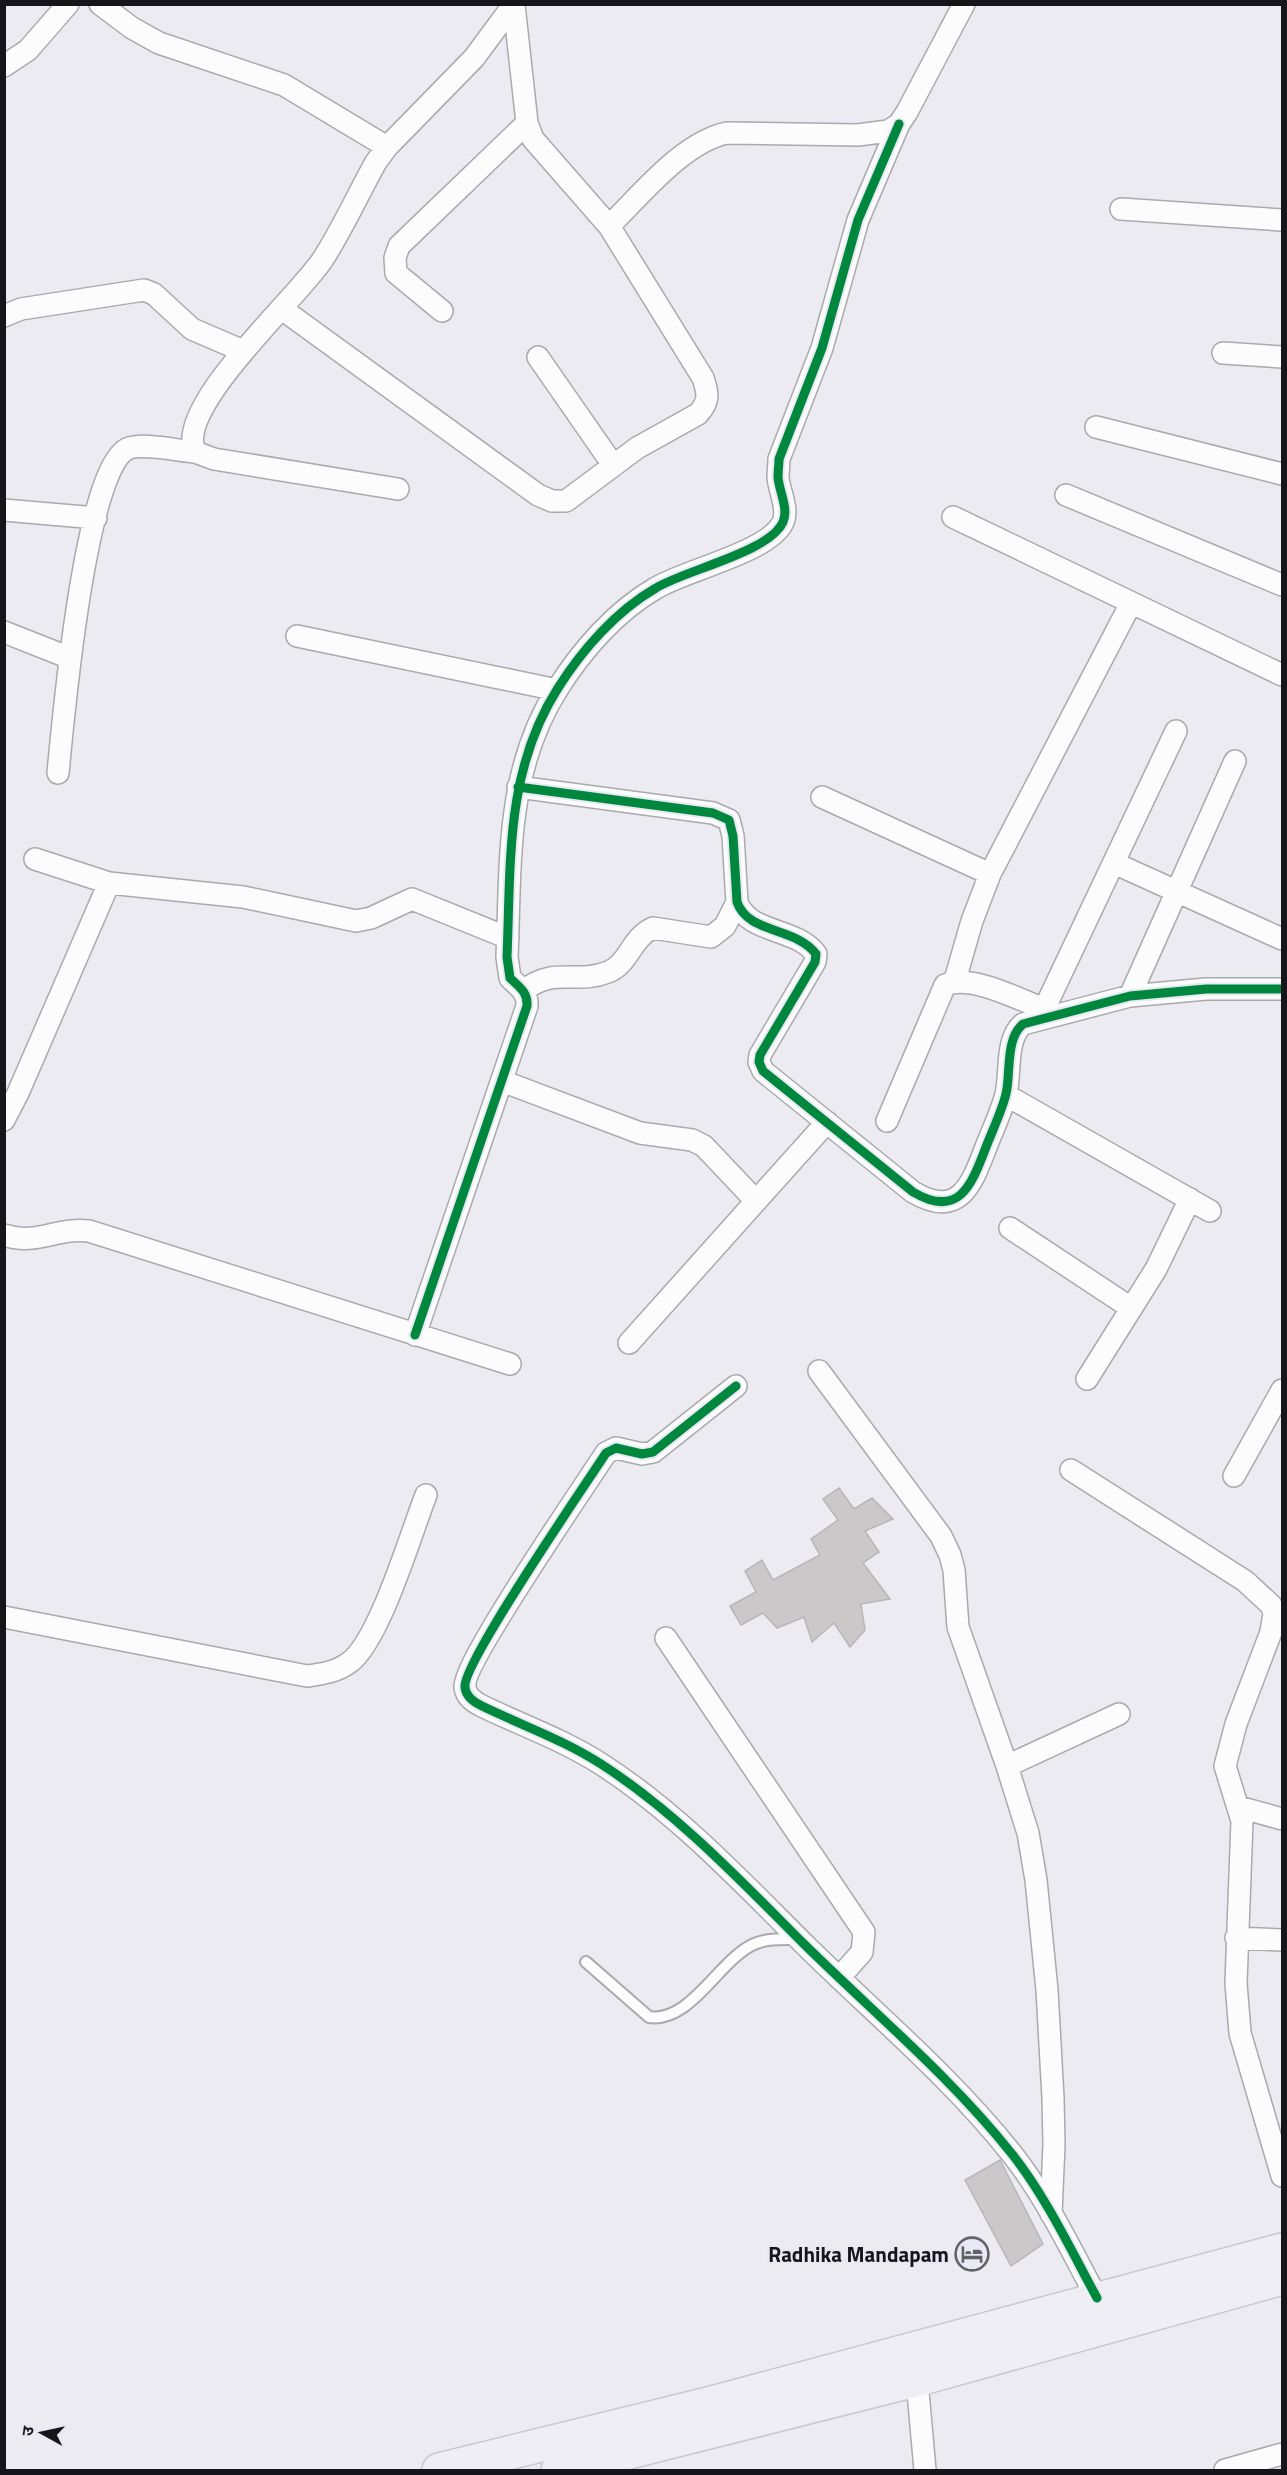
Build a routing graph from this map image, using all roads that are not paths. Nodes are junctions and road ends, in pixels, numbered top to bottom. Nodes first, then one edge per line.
1 (68, 4) edge
2 (99, 4) edge
3 (964, 4) edge
4 (514, 5) edge
5 (4, 66) edge
6 (527, 123) junction
7 (899, 124) junction
8 (387, 147) junction
9 (1121, 209) dead end
10 (1282, 220) edge
11 (609, 226) junction
12 (282, 309) junction
13 (442, 311) dead end
14 (4, 316) edge
15 (243, 351) junction
16 (1222, 353) dead end
17 (538, 357) dead end
18 (1282, 357) edge
19 (1096, 427) dead end
20 (195, 452) junction
21 (614, 465) junction
22 (1282, 474) edge
23 (398, 489) dead end
24 (1066, 495) dead end
25 (4, 510) edge
26 (953, 517) dead end
27 (96, 518) junction
28 (1282, 585) edge
29 (1131, 603) junction
30 (4, 632) edge
31 (297, 636) dead end
32 (70, 658) junction
33 (1282, 675) edge
34 (556, 690) junction
35 (1176, 731) dead end
36 (1235, 761) dead end
37 (57, 773) dead end
38 (518, 787) junction
39 (822, 797) dead end
40 (35, 859) dead end
41 (1114, 863) junction
42 (990, 874) junction
43 (109, 883) junction
44 (1177, 891) junction
45 (737, 902) junction
46 (508, 938) junction
47 (1282, 939) edge
48 (955, 980) junction
49 (1282, 989) edge
50 (524, 990) junction
51 (1130, 996) junction
52 (1042, 1014) junction
53 (502, 1081) junction
54 (1006, 1095) junction
55 (4, 1120) edge
56 (887, 1121) dead end
57 (826, 1122) junction
58 (1190, 1199) junction
59 (756, 1201) junction
60 (1210, 1211) dead end
61 (1010, 1228) dead end
62 (4, 1235) edge
63 (1131, 1308) junction
64 (415, 1335) junction
65 (629, 1343) dead end
66 (510, 1364) dead end
67 (819, 1371) dead end
68 (1087, 1379) dead end
69 (736, 1386) dead end
70 (1282, 1390) edge
71 (1071, 1470) dead end
72 (1234, 1476) dead end
73 (426, 1495) dead end
74 (4, 1617) edge
75 (1278, 1624) edge
76 (666, 1638) dead end
77 (1119, 1713) dead end
78 (1007, 1766) junction
79 (1239, 1807) junction
80 (1282, 1819) edge
81 (1236, 1938) junction
82 (799, 1939) junction
83 (1282, 1940) edge
84 (586, 1962) dead end
85 (839, 1978) junction
86 (1282, 2176) edge
87 (1051, 2214) junction
88 (1282, 2250) edge
89 (1282, 2278) edge
90 (1097, 2298) junction
91 (915, 2364) junction
92 (1282, 2454) edge
93 (439, 2470) edge
94 (558, 2470) edge
95 (925, 2470) edge
96 (1225, 2470) edge

1 - 5 street
2 - 8 street
3 - 7 street
4 - 6 street
4 - 8 street
6 - 11 street
6 - 13 street
7 - 11 street
7 - 34 street
8 - 12 street
9 - 10 street
11 - 21 street
12 - 15 street
12 - 21 street
14 - 15 street
15 - 20 street
16 - 18 street
17 - 21 street
19 - 22 street
20 - 23 street
20 - 27 street
24 - 28 street
25 - 27 street
26 - 29 street
27 - 32 street
29 - 33 street
29 - 42 street
30 - 32 street
31 - 34 street
32 - 37 street
34 - 38 street
35 - 41 street
36 - 44 street
38 - 45 street
38 - 46 street
39 - 42 street
40 - 43 street
41 - 44 street
41 - 52 street
42 - 48 street
43 - 46 street
43 - 55 street
44 - 47 street
44 - 51 street
45 - 50 street
45 - 57 street
46 - 50 street
48 - 52 street
48 - 56 street
49 - 51 street
50 - 53 street
51 - 52 street
52 - 54 street
53 - 59 street
53 - 64 street
54 - 57 street
54 - 58 street
57 - 59 street
58 - 60 street
58 - 63 street
59 - 65 street
61 - 63 street
62 - 64 street
63 - 68 street
64 - 66 street
67 - 78 street
69 - 82 street
70 - 72 street
71 - 75 street
73 - 74 street
75 - 79 street
76 - 85 street
77 - 78 street
78 - 87 street
79 - 80 street
79 - 81 street
81 - 83 street
81 - 86 street
82 - 84 lane
82 - 85 street
85 - 87 street
87 - 90 street
88 - 90 main road
89 - 91 main road
90 - 91 main road
91 - 93 main road
91 - 94 main road
91 - 95 street
92 - 96 street

